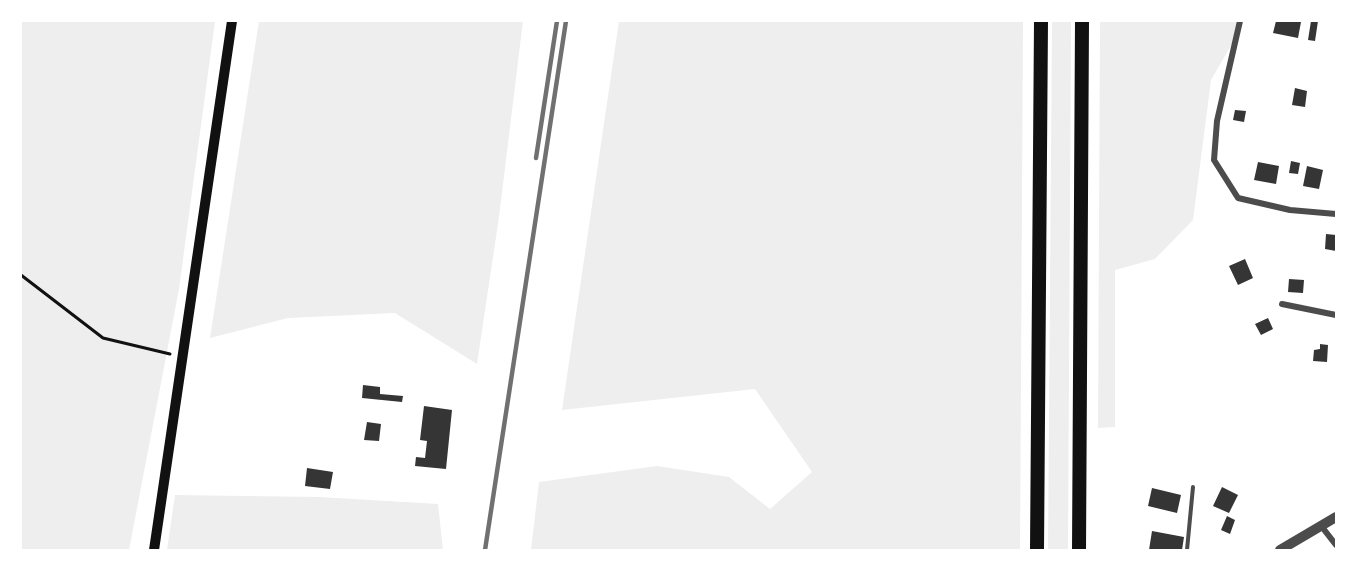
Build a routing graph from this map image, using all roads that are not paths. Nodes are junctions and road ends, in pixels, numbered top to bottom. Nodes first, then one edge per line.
1 (232, 21) edge
2 (1041, 21) edge
3 (1082, 21) edge
4 (1240, 21) edge
5 (1336, 214) edge
6 (1282, 304) dead end
7 (1336, 315) edge
8 (1193, 487) dead end
9 (1336, 517) edge
10 (1322, 527) junction
11 (1336, 545) edge
12 (154, 550) edge
13 (1037, 550) edge
14 (1079, 550) edge
15 (1187, 550) edge
16 (1280, 550) edge

1 - 12 main road
2 - 13 highway
3 - 14 highway
4 - 5 street
6 - 7 street
8 - 15 lane
9 - 10 street
10 - 11 street
10 - 16 street

